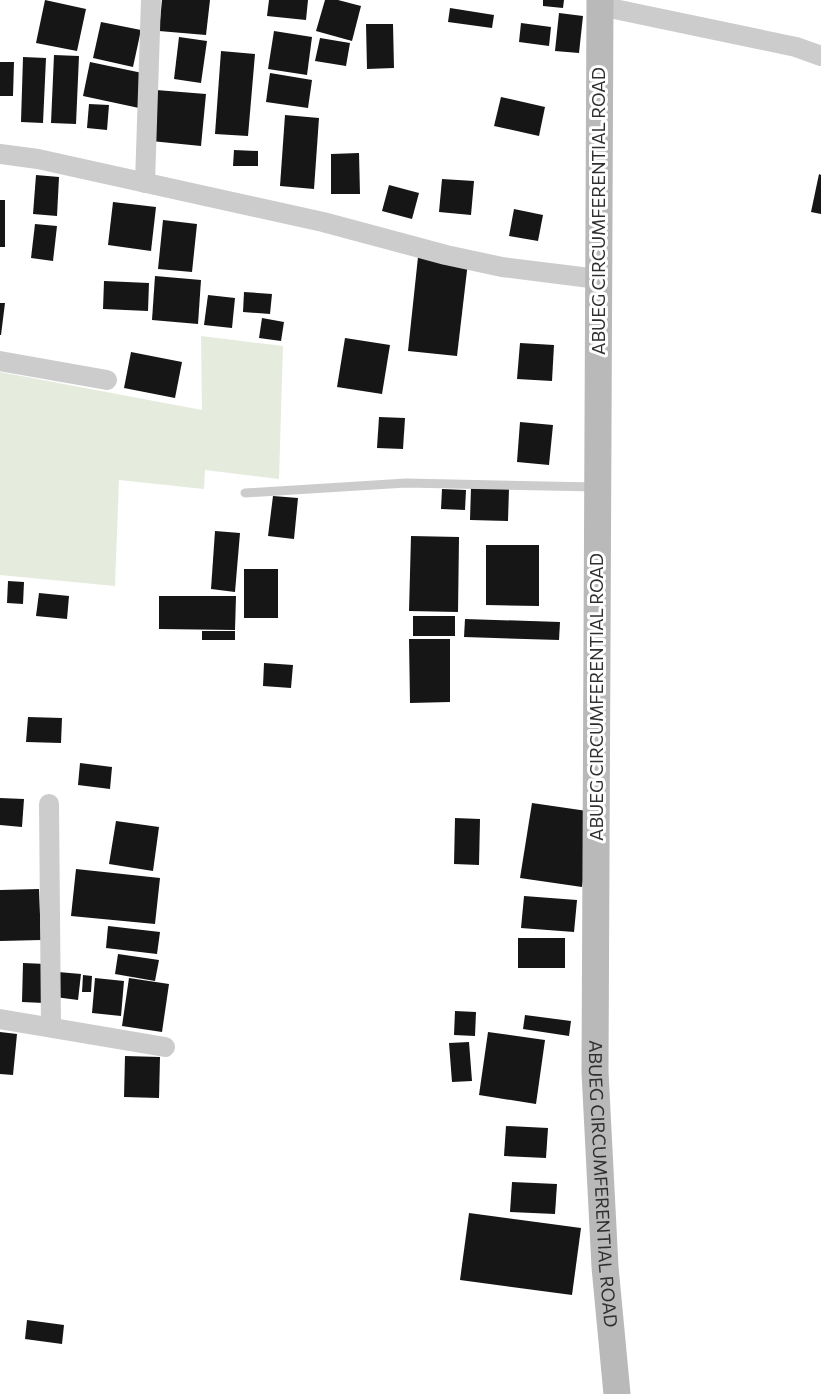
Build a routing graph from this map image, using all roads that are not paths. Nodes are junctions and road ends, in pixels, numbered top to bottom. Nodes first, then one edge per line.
1 (151, 0) edge
2 (600, 3) edge
3 (821, 56) edge
4 (0, 154) edge
5 (145, 183) junction
6 (598, 279) junction
7 (0, 361) edge
8 (107, 380) dead end
9 (598, 487) junction
10 (245, 494) dead end
11 (49, 804) dead end
12 (0, 1018) edge
13 (51, 1027) junction
14 (165, 1047) dead end
15 (617, 1394) edge

1 - 5 street
2 - 3 street
2 - 6 street, ABUEG CIRCUMFERENTIAL ROAD
4 - 5 street
5 - 6 street
6 - 9 street, ABUEG CIRCUMFERENTIAL ROAD
7 - 8 street
9 - 10 lane
9 - 15 street, ABUEG CIRCUMFERENTIAL ROAD
11 - 13 street
12 - 13 street
13 - 14 street

